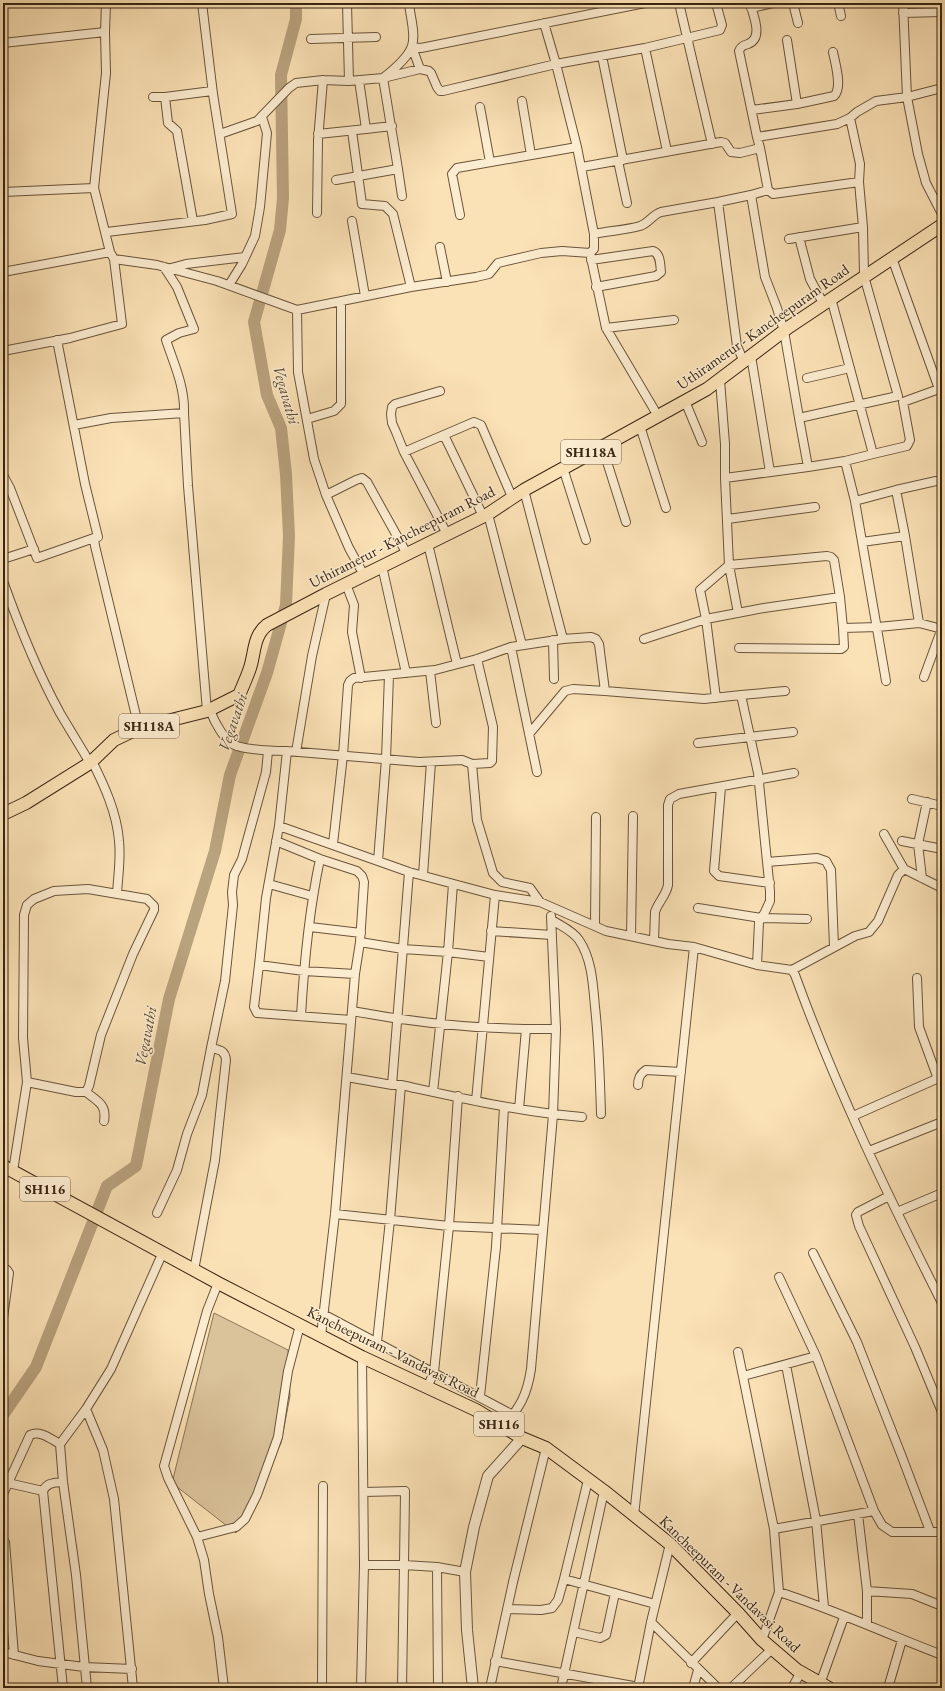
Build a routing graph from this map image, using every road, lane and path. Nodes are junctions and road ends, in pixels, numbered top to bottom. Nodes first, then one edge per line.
1 (106, 3) edge
2 (202, 3) edge
3 (347, 3) edge
4 (409, 3) edge
5 (645, 3) edge
6 (679, 3) edge
7 (716, 3) edge
8 (773, 3) edge
9 (793, 3) edge
10 (838, 3) edge
11 (903, 3) edge
12 (751, 6) edge
13 (942, 12) edge
14 (903, 13) junction
15 (841, 16) dead end
16 (798, 22) dead end
17 (544, 23) junction
18 (105, 32) junction
19 (376, 37) dead end
20 (688, 37) junction
21 (348, 38) junction
22 (311, 39) dead end
23 (787, 40) dead end
24 (3, 43) edge
25 (412, 47) junction
26 (645, 48) junction
27 (833, 52) dead end
28 (602, 56) junction
29 (556, 64) junction
30 (420, 69) junction
31 (383, 78) junction
32 (323, 80) junction
33 (359, 80) junction
34 (349, 81) junction
35 (942, 88) edge
36 (212, 91) junction
37 (153, 96) dead end
38 (165, 97) junction
39 (907, 97) junction
40 (522, 101) dead end
41 (797, 104) junction
42 (480, 107) dead end
43 (752, 110) junction
44 (262, 118) junction
45 (850, 118) junction
46 (392, 126) junction
47 (366, 129) junction
48 (352, 130) junction
49 (220, 134) junction
50 (318, 134) junction
51 (757, 137) junction
52 (712, 144) junction
53 (577, 147) junction
54 (760, 148) junction
55 (667, 151) junction
56 (531, 155) junction
57 (620, 160) junction
58 (490, 162) junction
59 (582, 167) junction
60 (398, 169) junction
61 (358, 175) junction
62 (336, 180) dead end
63 (859, 182) junction
64 (94, 188) junction
65 (768, 190) junction
66 (3, 192) edge
67 (751, 195) junction
68 (402, 196) dead end
69 (718, 202) junction
70 (627, 203) dead end
71 (317, 213) dead end
72 (942, 214) edge
73 (460, 215) dead end
74 (193, 221) junction
75 (352, 221) dead end
76 (942, 225) edge
77 (863, 227) junction
78 (107, 232) junction
79 (594, 234) junction
80 (799, 237) junction
81 (789, 239) dead end
82 (440, 247) dead end
83 (112, 255) junction
84 (246, 257) junction
85 (591, 257) junction
86 (891, 258) junction
87 (167, 268) junction
88 (3, 272) edge
89 (868, 273) junction
90 (446, 282) junction
91 (229, 285) junction
92 (412, 287) junction
93 (596, 287) junction
94 (366, 296) junction
95 (341, 301) junction
96 (827, 301) junction
97 (297, 310) junction
98 (674, 320) dead end
99 (606, 328) junction
100 (784, 331) junction
101 (57, 340) junction
102 (3, 351) edge
103 (747, 359) junction
104 (850, 368) junction
105 (807, 378) dead end
106 (720, 380) junction
107 (937, 389) edge
108 (440, 391) dead end
109 (900, 399) junction
110 (685, 401) junction
111 (860, 405) junction
112 (184, 413) junction
113 (658, 416) junction
114 (799, 418) junction
115 (307, 419) junction
116 (74, 425) junction
117 (640, 426) junction
118 (444, 435) junction
119 (702, 442) dead end
120 (602, 446) junction
121 (404, 452) junction
122 (872, 454) junction
123 (845, 461) junction
124 (808, 467) junction
125 (563, 468) junction
126 (770, 472) junction
127 (3, 475) edge
128 (725, 478) junction
129 (936, 480) dead end
130 (524, 490) junction
131 (896, 490) junction
132 (326, 495) junction
133 (512, 497) junction
134 (855, 501) junction
135 (666, 508) dead end
136 (815, 508) dead end
137 (485, 515) junction
138 (728, 520) junction
139 (626, 522) dead end
140 (447, 534) junction
141 (905, 536) junction
142 (94, 538) junction
143 (586, 540) dead end
144 (862, 542) junction
145 (428, 544) junction
146 (34, 549) junction
147 (407, 554) junction
148 (3, 560) edge
149 (729, 565) junction
150 (382, 566) junction
151 (364, 575) junction
152 (3, 580) edge
153 (346, 584) junction
154 (326, 594) junction
155 (840, 597) junction
156 (738, 613) junction
157 (706, 619) junction
158 (919, 623) junction
159 (878, 627) junction
160 (844, 628) junction
161 (942, 628) edge
162 (563, 638) junction
163 (644, 639) dead end
164 (553, 640) junction
165 (522, 645) junction
166 (511, 647) junction
167 (739, 648) dead end
168 (477, 660) junction
169 (457, 664) junction
170 (430, 670) junction
171 (406, 673) junction
172 (389, 675) junction
173 (924, 677) dead end
174 (361, 678) junction
175 (554, 679) dead end
176 (886, 681) dead end
177 (604, 691) junction
178 (785, 692) dead end
179 (741, 695) junction
180 (716, 698) junction
181 (208, 710) junction
182 (436, 723) dead end
183 (139, 728) junction
184 (793, 732) dead end
185 (529, 734) junction
186 (749, 737) junction
187 (698, 743) dead end
188 (265, 750) junction
189 (291, 751) junction
190 (343, 755) junction
191 (386, 759) junction
192 (91, 762) junction
193 (431, 762) junction
194 (472, 764) junction
195 (537, 772) dead end
196 (794, 773) dead end
197 (759, 778) junction
198 (721, 787) junction
199 (912, 799) dead end
200 (927, 802) junction
201 (942, 806) edge
202 (3, 814) edge
203 (633, 816) dead end
204 (596, 817) dead end
205 (279, 826) junction
206 (884, 834) dead end
207 (276, 841) junction
208 (902, 841) dead end
209 (333, 844) junction
210 (918, 844) junction
211 (942, 849) edge
212 (320, 860) junction
213 (378, 861) junction
214 (767, 862) junction
215 (904, 869) junction
216 (409, 872) junction
217 (423, 875) junction
218 (922, 878) junction
219 (770, 883) junction
220 (269, 884) junction
221 (453, 884) junction
222 (942, 888) edge
223 (117, 894) junction
224 (495, 895) junction
225 (312, 896) junction
226 (540, 902) junction
227 (551, 907) junction
228 (698, 908) dead end
229 (761, 918) junction
230 (807, 919) dead end
231 (552, 920) junction
232 (595, 926) junction
233 (310, 927) junction
234 (491, 931) junction
235 (361, 933) junction
236 (552, 935) junction
237 (632, 936) junction
238 (654, 941) junction
239 (360, 942) junction
240 (694, 947) junction
241 (834, 947) junction
242 (403, 949) junction
243 (448, 952) junction
244 (489, 957) junction
245 (258, 965) junction
246 (757, 965) junction
247 (792, 970) junction
248 (304, 971) junction
249 (355, 974) junction
250 (917, 978) dead end
251 (352, 1011) junction
252 (301, 1016) junction
253 (351, 1020) junction
254 (397, 1020) junction
255 (440, 1025) junction
256 (482, 1028) junction
257 (526, 1029) junction
258 (556, 1029) junction
259 (211, 1048) junction
260 (681, 1072) junction
261 (347, 1077) junction
262 (940, 1078) edge
263 (27, 1082) junction
264 (392, 1085) junction
265 (401, 1085) junction
266 (638, 1085) dead end
267 (86, 1092) junction
268 (433, 1092) junction
269 (458, 1096) junction
270 (476, 1101) junction
271 (504, 1107) junction
272 (519, 1109) junction
273 (601, 1114) dead end
274 (554, 1115) junction
275 (853, 1116) junction
276 (582, 1117) dead end
277 (104, 1121) dead end
278 (939, 1124) edge
279 (869, 1151) junction
280 (8, 1168) edge
281 (942, 1192) edge
282 (889, 1196) junction
283 (897, 1212) junction
284 (157, 1213) dead end
285 (335, 1214) junction
286 (390, 1220) junction
287 (449, 1226) junction
288 (497, 1228) junction
289 (542, 1230) junction
290 (163, 1252) junction
291 (813, 1253) dead end
292 (3, 1267) edge
293 (194, 1270) junction
294 (779, 1278) dead end
295 (218, 1283) junction
296 (942, 1303) edge
297 (323, 1314) junction
298 (3, 1318) edge
299 (300, 1326) junction
300 (321, 1336) junction
301 (377, 1342) junction
302 (738, 1352) dead end
303 (816, 1356) junction
304 (362, 1357) junction
305 (786, 1365) junction
306 (434, 1372) junction
307 (743, 1376) junction
308 (426, 1388) junction
309 (480, 1396) junction
310 (86, 1409) junction
311 (942, 1412) edge
312 (513, 1415) junction
313 (504, 1427) junction
314 (522, 1438) junction
315 (60, 1444) junction
316 (546, 1448) junction
317 (588, 1480) junction
318 (63, 1482) junction
319 (8, 1483) junction
320 (323, 1486) dead end
321 (43, 1491) junction
322 (604, 1491) junction
323 (364, 1492) junction
324 (3, 1494) edge
325 (874, 1511) junction
326 (858, 1514) junction
327 (634, 1516) junction
328 (816, 1520) junction
329 (774, 1529) junction
330 (930, 1531) junction
331 (942, 1532) edge
332 (197, 1537) junction
333 (5, 1542) dead end
334 (670, 1544) junction
335 (364, 1565) junction
336 (404, 1565) junction
337 (437, 1567) junction
338 (465, 1572) junction
339 (564, 1579) junction
340 (583, 1584) junction
341 (867, 1591) junction
342 (615, 1592) junction
343 (779, 1592) junction
344 (655, 1604) junction
345 (942, 1606) edge
346 (824, 1607) junction
347 (507, 1609) junction
348 (738, 1613) junction
349 (844, 1617) junction
350 (651, 1622) junction
351 (867, 1624) junction
352 (574, 1632) junction
353 (762, 1640) junction
354 (902, 1640) junction
355 (772, 1649) junction
356 (3, 1652) edge
357 (942, 1654) edge
358 (14, 1655) junction
359 (495, 1661) junction
360 (691, 1662) junction
361 (60, 1664) junction
362 (84, 1667) junction
363 (132, 1670) junction
364 (698, 1670) junction
365 (801, 1672) junction
366 (564, 1674) junction
367 (824, 1686) edge
368 (63, 1688) edge
369 (87, 1688) edge
370 (133, 1688) edge
371 (224, 1688) edge
372 (322, 1688) edge
373 (361, 1688) edge
374 (402, 1688) edge
375 (438, 1688) edge
376 (473, 1688) edge
377 (490, 1688) edge
378 (561, 1688) edge
379 (638, 1688) edge
380 (693, 1688) edge
381 (718, 1688) edge
382 (731, 1688) edge
383 (792, 1688) edge
384 (888, 1688) edge

1 - 18 street
2 - 36 street
3 - 21 street
4 - 25 street
5 - 17 street
6 - 20 street
7 - 20 street
8 - 12 street
9 - 16 street
10 - 15 street
11 - 14 street
12 - 43 street
13 - 14 street
14 - 39 street
17 - 25 street
17 - 29 street
18 - 24 street
18 - 64 street
19 - 21 street
20 - 26 street
20 - 52 street
21 - 22 street
21 - 34 street
23 - 41 street
25 - 30 street
25 - 31 street
26 - 28 street
26 - 55 street
27 - 41 street
28 - 29 street
28 - 57 street
29 - 30 street
29 - 53 street
30 - 31 street
31 - 33 street
31 - 46 street
32 - 34 street
32 - 44 street
32 - 50 street
33 - 34 street
33 - 47 street
35 - 39 street
36 - 38 street
36 - 49 street
37 - 38 street
38 - 74 street
39 - 45 street
39 - 72 street
40 - 56 street
41 - 43 street
42 - 58 street
43 - 51 street
44 - 49 street
44 - 84 street
45 - 51 street
45 - 63 street
46 - 47 street
46 - 60 street
47 - 48 street
48 - 50 street
48 - 61 street
49 - 74 street
50 - 71 street
51 - 54 street
52 - 54 street
52 - 55 street
53 - 56 street
53 - 59 street
54 - 65 street
55 - 57 street
56 - 58 street
57 - 59 street
57 - 70 street
58 - 73 street
59 - 79 street
60 - 61 street
60 - 68 street
61 - 62 street
61 - 92 street
63 - 65 street
63 - 77 street
64 - 66 street
64 - 78 street
65 - 67 street
67 - 69 street
67 - 100 street
69 - 79 street
69 - 103 street
74 - 78 street
75 - 94 street
76 - 86 main road, Uthiramerur - Kancheepuram Road / SH118A
77 - 80 street
77 - 89 street
78 - 83 street
79 - 85 street
80 - 81 street
80 - 96 street
82 - 90 street
83 - 87 street
83 - 88 street
83 - 101 street
84 - 87 street
84 - 91 street
85 - 90 street
85 - 93 street
85 - 93 street
86 - 89 main road, Uthiramerur - Kancheepuram Road / SH118A
86 - 107 street
87 - 91 street
87 - 112 street
89 - 96 main road, Uthiramerur - Kancheepuram Road / SH118A
89 - 109 street
90 - 92 street
91 - 97 street
92 - 94 street
93 - 99 street
94 - 95 street
95 - 97 street
95 - 115 street
96 - 100 main road, Uthiramerur - Kancheepuram Road / SH118A
96 - 104 street
97 - 115 street
98 - 99 street
99 - 113 street
100 - 103 main road, Uthiramerur - Kancheepuram Road / SH118A
100 - 114 street
101 - 102 street
101 - 116 street
103 - 106 main road, Uthiramerur - Kancheepuram Road / SH118A
103 - 126 street
104 - 105 street
104 - 111 street
106 - 110 main road, Uthiramerur - Kancheepuram Road / SH118A
106 - 128 street
107 - 109 street
108 - 121 street
109 - 111 street
109 - 122 street
110 - 113 main road, Uthiramerur - Kancheepuram Road / SH118A
110 - 119 street
111 - 114 street
111 - 122 street
112 - 116 street
112 - 181 street
113 - 117 main road, Uthiramerur - Kancheepuram Road / SH118A
114 - 124 street
115 - 132 street
116 - 142 street
117 - 120 main road, Uthiramerur - Kancheepuram Road / SH118A
117 - 135 street
118 - 121 street
118 - 133 street
118 - 137 street
120 - 125 main road, Uthiramerur - Kancheepuram Road / SH118A
120 - 139 street
121 - 140 street
122 - 123 street
123 - 124 street
123 - 134 street
124 - 126 street
125 - 130 main road, Uthiramerur - Kancheepuram Road / SH118A
125 - 143 street
126 - 128 street
127 - 146 street
128 - 138 street
129 - 131 street
130 - 133 main road, Uthiramerur - Kancheepuram Road / SH118A
130 - 162 street
131 - 134 street
131 - 141 street
132 - 147 street
132 - 151 street
133 - 137 main road, Uthiramerur - Kancheepuram Road / SH118A
134 - 144 street
136 - 138 street
137 - 140 main road, Uthiramerur - Kancheepuram Road / SH118A
137 - 165 street
138 - 149 street
140 - 145 main road, Uthiramerur - Kancheepuram Road / SH118A
141 - 144 street
141 - 158 street
142 - 146 street
142 - 183 street
144 - 159 street
145 - 147 main road, Uthiramerur - Kancheepuram Road / SH118A
145 - 169 street
146 - 148 street
147 - 150 main road, Uthiramerur - Kancheepuram Road / SH118A
149 - 155 street
149 - 156 street
149 - 157 street
150 - 151 main road, Uthiramerur - Kancheepuram Road / SH118A
150 - 171 street
151 - 153 main road, Uthiramerur - Kancheepuram Road / SH118A
152 - 192 street
153 - 154 main road, Uthiramerur - Kancheepuram Road / SH118A
153 - 174 street
154 - 181 main road, Uthiramerur - Kancheepuram Road / SH118A
154 - 189 street
155 - 156 street
155 - 160 street
156 - 157 street
157 - 163 street
157 - 180 street
158 - 159 street
158 - 161 street
159 - 160 street
159 - 176 street
160 - 167 street
161 - 173 street
162 - 164 street
162 - 177 street
164 - 165 street
164 - 175 street
165 - 166 street
166 - 168 street
166 - 185 street
168 - 169 street
168 - 194 street
169 - 170 street
170 - 171 street
170 - 182 street
171 - 172 street
172 - 174 street
172 - 191 street
174 - 190 street
177 - 180 street
177 - 185 street
178 - 179 street
179 - 180 street
179 - 186 street
181 - 183 main road, Uthiramerur - Kancheepuram Road / SH118A
181 - 188 street
183 - 192 main road, Uthiramerur - Kancheepuram Road / SH118A
184 - 186 street
185 - 195 street
186 - 187 street
186 - 197 street
188 - 189 street
188 - 259 street
189 - 190 street
189 - 205 street
190 - 191 street
190 - 209 street
191 - 193 street
191 - 213 street
192 - 202 main road, Uthiramerur - Kancheepuram Road / SH118A
192 - 223 street
193 - 194 street
193 - 217 street
194 - 226 street
196 - 197 street
197 - 198 street
197 - 214 street
198 - 219 street
198 - 238 street
199 - 200 street
200 - 201 street
200 - 210 street
203 - 237 street
204 - 232 street
205 - 207 street
205 - 209 street
206 - 215 street
207 - 212 street
207 - 220 street
208 - 210 street
209 - 213 street
210 - 211 street
210 - 218 street
212 - 225 street
212 - 235 street
213 - 216 street
214 - 219 street
214 - 241 street
215 - 218 street
215 - 241 street
216 - 217 street
216 - 242 street
217 - 221 street
218 - 222 street
219 - 229 street
220 - 225 street
220 - 245 street
221 - 224 street
221 - 243 street
223 - 263 street
223 - 267 street
224 - 226 street
224 - 234 street
225 - 233 street
226 - 227 street
227 - 231 street
227 - 232 street
228 - 229 street
229 - 230 street
229 - 246 street
231 - 236 street
231 - 273 street
232 - 237 street
233 - 235 street
233 - 248 street
234 - 236 street
234 - 244 street
235 - 239 street
236 - 258 street
237 - 238 street
238 - 240 street
239 - 242 street
239 - 249 street
240 - 246 street
240 - 260 street
241 - 247 street
242 - 243 street
242 - 254 street
243 - 244 street
243 - 255 street
244 - 256 street
245 - 248 street
245 - 252 street
246 - 247 street
247 - 275 street
248 - 249 street
248 - 252 street
249 - 251 street
250 - 262 street
251 - 253 street
251 - 254 street
252 - 253 street
253 - 261 street
254 - 255 street
254 - 264 street
255 - 256 street
255 - 268 street
256 - 257 street
256 - 270 street
257 - 258 street
257 - 272 street
258 - 274 street
259 - 284 street
259 - 293 street
260 - 266 street
260 - 327 street
261 - 264 street
261 - 285 street
262 - 275 street
263 - 267 street
263 - 280 street
264 - 265 street
265 - 268 street
265 - 286 street
267 - 277 street
268 - 269 street
269 - 270 street
269 - 287 street
270 - 271 street
271 - 272 street
271 - 288 street
272 - 274 street
274 - 276 street
274 - 289 street
275 - 279 street
278 - 279 street
279 - 282 street
280 - 290 main road, Kancheepuram - Vandavasi Road / SH116
281 - 283 street
282 - 283 street
282 - 311 street
283 - 296 street
285 - 286 street
285 - 297 street
286 - 287 street
286 - 301 street
287 - 288 street
287 - 306 street
288 - 289 street
288 - 309 street
289 - 312 street
290 - 293 main road, Kancheepuram - Vandavasi Road / SH116
290 - 310 street
291 - 330 street
292 - 298 street
293 - 295 main road, Kancheepuram - Vandavasi Road / SH116
294 - 303 street
295 - 299 main road, Kancheepuram - Vandavasi Road / SH116
295 - 332 street
297 - 300 street
297 - 301 street
299 - 300 main road, Kancheepuram - Vandavasi Road / SH116
299 - 332 street
300 - 304 main road, Kancheepuram - Vandavasi Road / SH116
301 - 306 street
302 - 307 street
303 - 305 street
303 - 325 street
304 - 308 main road, Kancheepuram - Vandavasi Road / SH116
304 - 323 street
305 - 307 street
305 - 328 street
306 - 308 street
306 - 309 street
307 - 329 street
308 - 313 main road, Kancheepuram - Vandavasi Road / SH116
309 - 312 street
310 - 315 street
310 - 363 street
312 - 313 street
313 - 314 main road, Kancheepuram - Vandavasi Road / SH116
314 - 316 main road, Kancheepuram - Vandavasi Road / SH116
314 - 338 street
315 - 318 street
315 - 319 street
316 - 317 main road, Kancheepuram - Vandavasi Road / SH116
316 - 347 street
317 - 322 main road, Kancheepuram - Vandavasi Road / SH116
317 - 339 street
318 - 321 street
318 - 362 street
319 - 321 street
319 - 324 street
320 - 372 street
321 - 361 street
322 - 327 main road, Kancheepuram - Vandavasi Road / SH116
322 - 340 street
323 - 335 street
323 - 336 street
325 - 326 street
325 - 330 street
326 - 328 street
326 - 341 street
327 - 334 main road, Kancheepuram - Vandavasi Road / SH116
328 - 329 street
328 - 346 street
329 - 343 street
330 - 331 street
332 - 371 street
333 - 358 street
334 - 344 street
334 - 348 main road, Kancheepuram - Vandavasi Road / SH116
335 - 336 street
335 - 373 street
336 - 337 street
336 - 374 street
337 - 338 street
337 - 375 street
338 - 376 street
339 - 340 street
339 - 347 street
340 - 342 street
340 - 352 street
341 - 345 street
341 - 351 street
342 - 344 street
342 - 352 street
343 - 346 street
343 - 353 street
344 - 350 street
346 - 349 street
347 - 359 street
348 - 353 main road, Kancheepuram - Vandavasi Road / SH116
348 - 360 street
349 - 351 street
349 - 367 street
350 - 360 street
350 - 379 street
351 - 354 street
352 - 366 street
353 - 355 main road, Kancheepuram - Vandavasi Road / SH116
354 - 357 street
354 - 384 street
355 - 365 main road, Kancheepuram - Vandavasi Road / SH116
355 - 382 street
356 - 358 street
358 - 361 street
359 - 366 street
359 - 377 street
360 - 364 street
361 - 362 street
361 - 368 street
362 - 363 street
362 - 369 street
363 - 370 street
364 - 380 street
364 - 381 street
365 - 367 main road, Kancheepuram - Vandavasi Road / SH116
365 - 383 street
366 - 378 street
366 - 379 street

